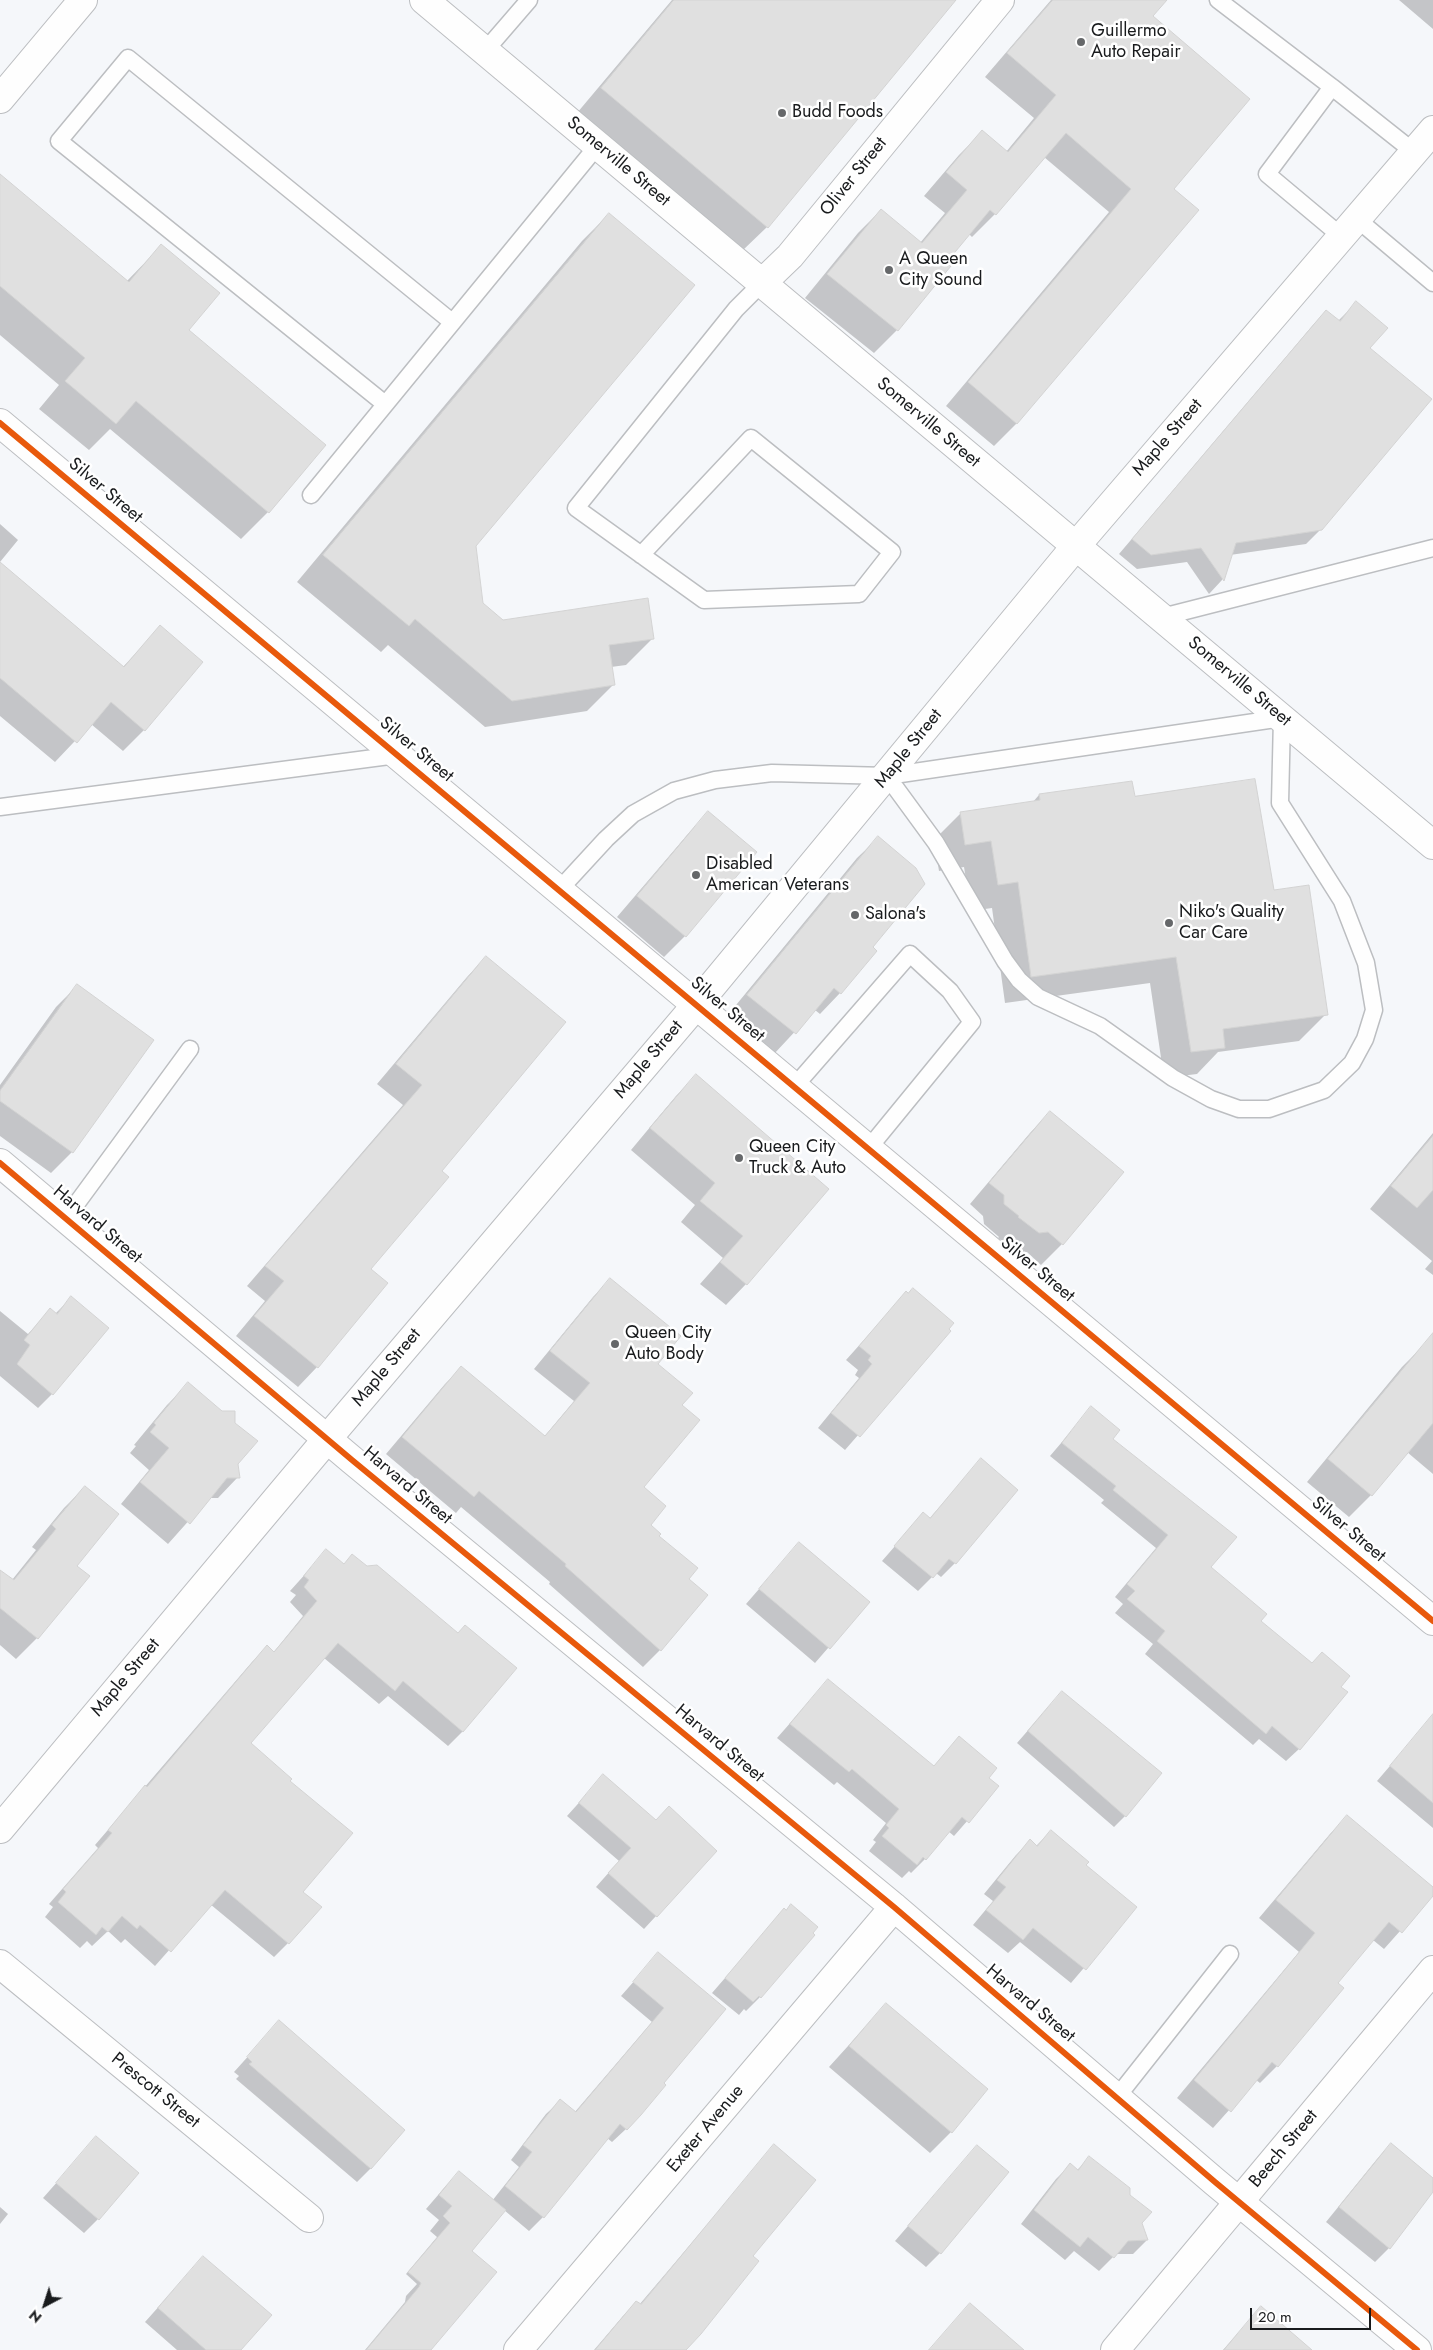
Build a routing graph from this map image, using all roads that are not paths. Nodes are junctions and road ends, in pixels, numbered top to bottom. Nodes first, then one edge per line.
1 (84, 0) edge
2 (424, 0) edge
3 (528, 0) edge
4 (1000, 0) edge
5 (1218, 0) edge
6 (485, 51) junction
7 (1332, 88) junction
8 (0, 100) edge
9 (1433, 130) edge
10 (598, 145) junction
11 (1414, 152) junction
12 (1349, 227) junction
13 (763, 282) junction
14 (1433, 283) edge
15 (452, 322) junction
16 (385, 404) junction
17 (0, 423) edge
18 (311, 494) dead end
19 (1075, 547) junction
20 (1433, 548) edge
21 (641, 555) junction
22 (1162, 617) junction
23 (1282, 718) junction
24 (398, 755) junction
25 (887, 776) junction
26 (0, 807) edge
27 (1433, 844) edge
28 (559, 890) junction
29 (697, 1004) junction
30 (190, 1049) dead end
31 (794, 1087) junction
32 (868, 1149) junction
33 (0, 1163) edge
34 (66, 1218) junction
35 (327, 1439) junction
36 (1433, 1621) edge
37 (0, 1829) edge
38 (894, 1908) junction
39 (1230, 1954) dead end
40 (0, 1964) edge
41 (1433, 1970) edge
42 (1117, 2097) junction
43 (1240, 2202) junction
44 (309, 2218) dead end
45 (518, 2350) edge
46 (1115, 2350) edge
47 (1417, 2350) edge

1 - 8 street
2 - 6 street, Somerville Street
3 - 6 lane
4 - 13 street, Oliver Street
5 - 7 lane
6 - 10 street, Somerville Street
7 - 11 lane
7 - 12 lane
9 - 11 street, Maple Street
10 - 13 street, Somerville Street
10 - 15 lane
11 - 12 street, Maple Street
12 - 14 lane
12 - 19 street, Maple Street
13 - 19 street, Somerville Street
13 - 21 lane
15 - 16 lane
15 - 16 lane
16 - 18 lane
17 - 24 street, Silver Street
19 - 22 street, Somerville Street
19 - 25 street, Maple Street
20 - 22 lane
21 - 21 lane
22 - 23 street, Somerville Street
23 - 25 lane
23 - 25 lane
23 - 27 street, Somerville Street
24 - 26 lane
24 - 28 street, Silver Street
25 - 28 lane
25 - 29 street, Maple Street
28 - 29 street, Silver Street
29 - 31 street, Silver Street
29 - 35 street, Maple Street
30 - 34 lane
31 - 32 street, Silver Street
31 - 32 lane
32 - 36 street, Silver Street
33 - 34 street, Harvard Street
34 - 35 street, Harvard Street
35 - 37 street, Maple Street
35 - 38 street, Harvard Street
38 - 42 street, Harvard Street
38 - 45 street, Exeter Avenue
39 - 42 lane
40 - 44 street, Prescott Street
41 - 43 street, Beech Street
42 - 43 street, Harvard Street
43 - 46 street, Beech Street
43 - 47 street, Harvard Street

